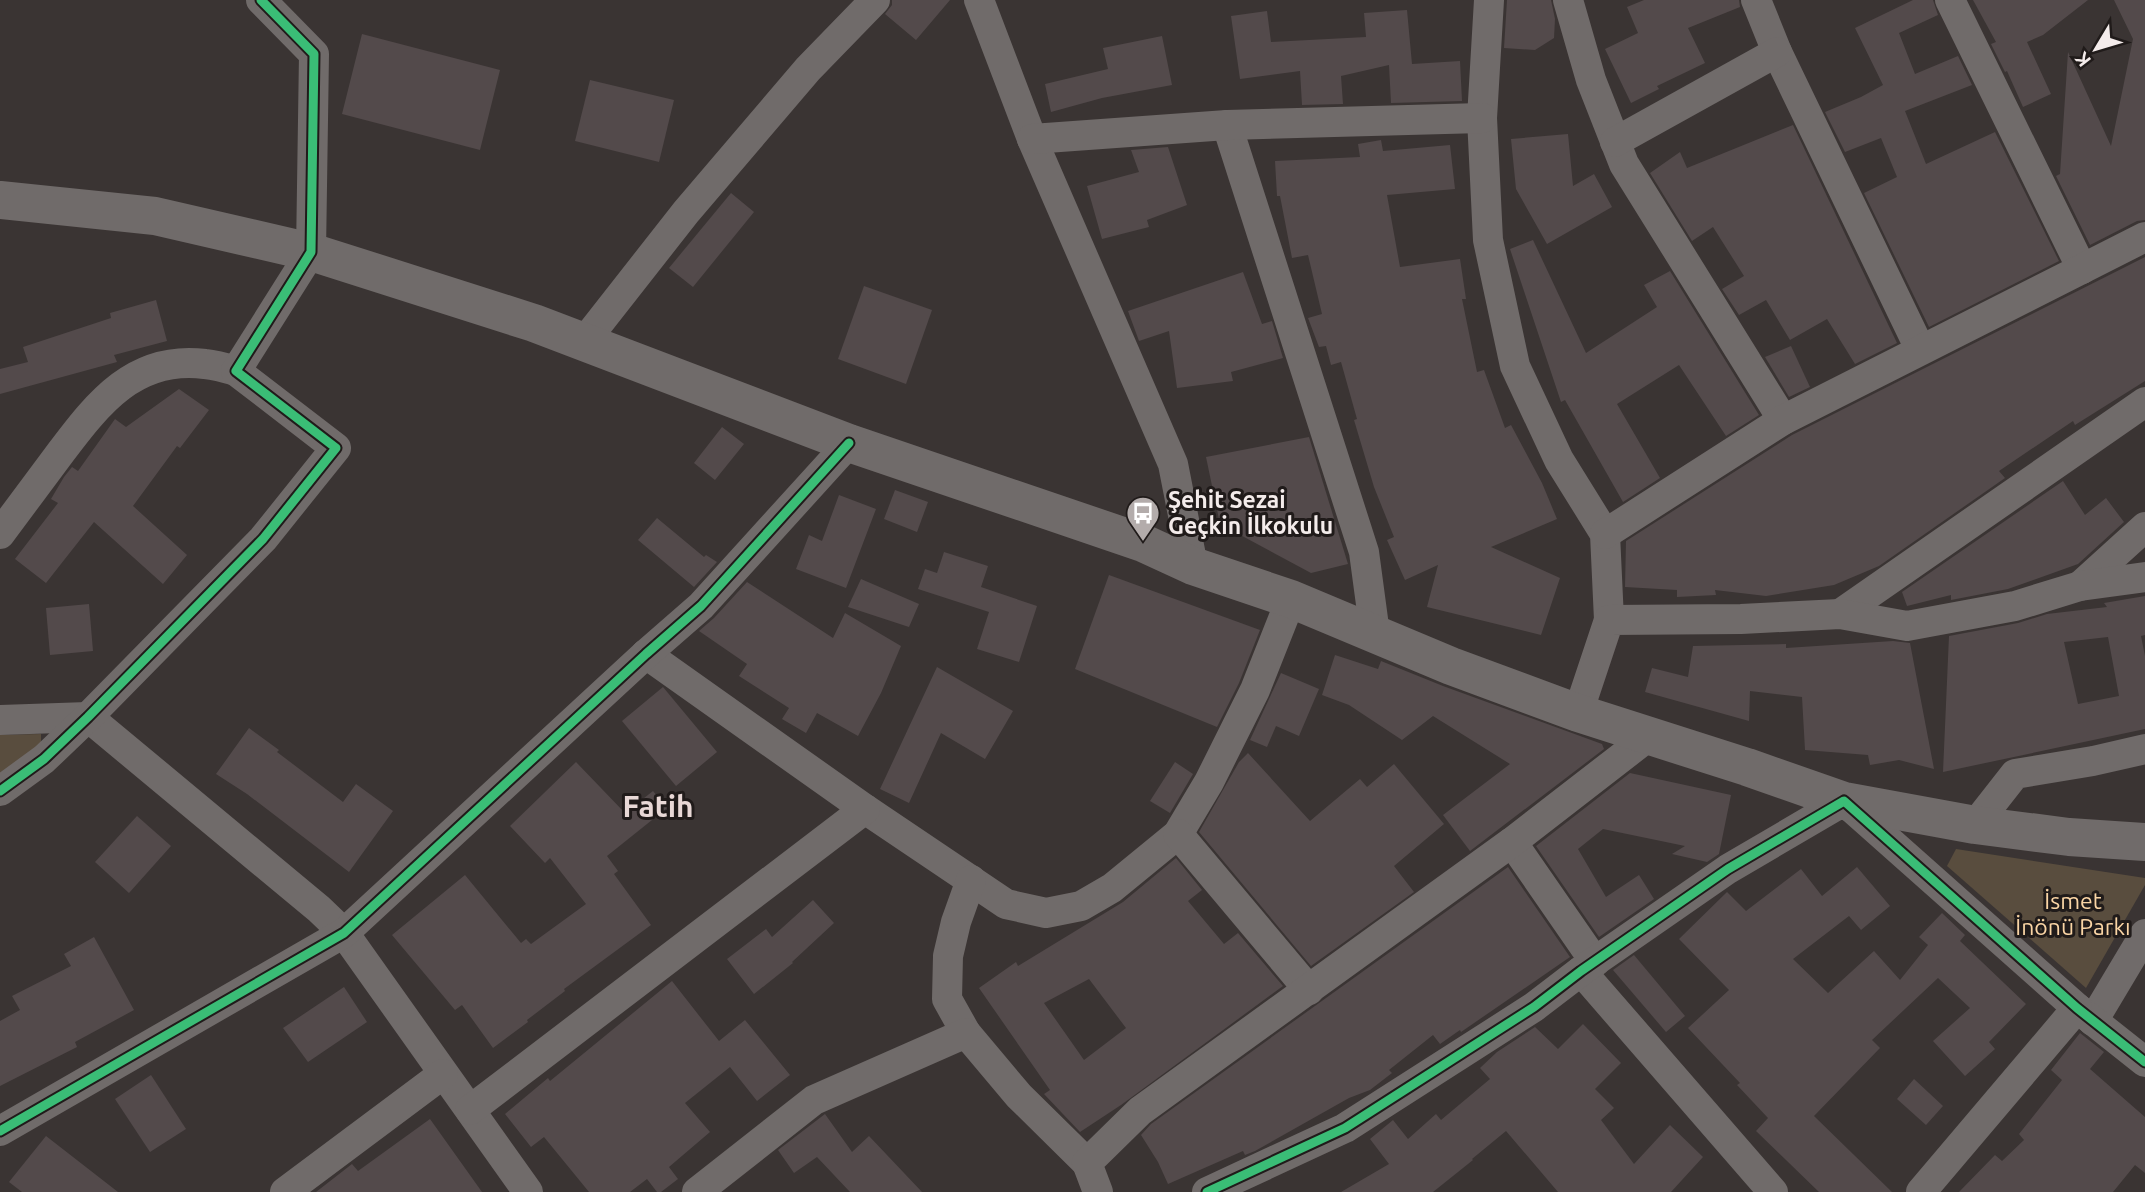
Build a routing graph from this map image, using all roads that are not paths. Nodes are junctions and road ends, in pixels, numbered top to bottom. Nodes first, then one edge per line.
1 (261, 0) edge
2 (875, 0) edge
3 (979, 0) edge
4 (1489, 0) edge
5 (1568, 0) edge
6 (1756, 0) edge
7 (1950, 0) edge
8 (1777, 52) junction
9 (1482, 118) junction
10 (1227, 125) junction
11 (1032, 139) junction
12 (1615, 142) junction
13 (0, 200) edge
14 (2145, 237) edge
15 (311, 252) junction
16 (2082, 269) junction
17 (584, 342) junction
18 (1920, 349) junction
19 (236, 370) junction
20 (2145, 402) edge
21 (1783, 420) junction
22 (849, 443) junction
23 (2145, 527) edge
24 (0, 534) edge
25 (1605, 534) junction
26 (1193, 566) junction
27 (2145, 577) edge
28 (2080, 586) junction
29 (1291, 599) junction
30 (1840, 614) junction
31 (1608, 620) junction
32 (1376, 634) junction
33 (646, 654) junction
34 (1578, 713) junction
35 (88, 717) junction
36 (0, 720) edge
37 (1649, 736) junction
38 (2145, 749) edge
39 (0, 791) edge
40 (1844, 801) junction
41 (865, 809) junction
42 (1975, 825) junction
43 (1178, 834) junction
44 (1512, 842) junction
45 (2145, 842) edge
46 (971, 880) junction
47 (344, 933) junction
48 (2145, 934) edge
49 (1588, 967) junction
50 (1309, 990) junction
51 (2085, 1014) junction
52 (966, 1033) junction
53 (2145, 1062) edge
54 (443, 1074) junction
55 (470, 1111) junction
56 (0, 1130) edge
57 (1087, 1163) junction
58 (285, 1192) edge
59 (528, 1192) edge
60 (696, 1192) edge
61 (1098, 1192) edge
62 (1207, 1192) edge
63 (1773, 1192) edge
64 (1921, 1192) edge

1 - 15 street
2 - 17 street
3 - 11 street
4 - 9 street
5 - 12 street
6 - 8 street
7 - 16 street
8 - 12 street
8 - 18 street
9 - 10 street
9 - 25 street
10 - 11 street
10 - 32 street
11 - 26 street
12 - 21 street
13 - 15 main road
14 - 16 street
15 - 17 main road
15 - 19 street
16 - 18 street
17 - 22 main road
18 - 21 street
19 - 24 street
19 - 35 street
20 - 30 street
21 - 25 street
22 - 26 main road
22 - 33 street
23 - 28 street
25 - 31 street
26 - 29 main road
27 - 28 street
28 - 30 street
29 - 32 main road
29 - 43 street
30 - 31 street
31 - 34 street
32 - 34 main road
33 - 41 street
33 - 47 street
34 - 37 main road
35 - 36 street
35 - 39 street
35 - 47 street
37 - 40 main road
37 - 44 street
38 - 42 street
40 - 42 main road
40 - 49 street
40 - 51 street
41 - 46 street
41 - 55 street
42 - 45 main road
43 - 46 street
43 - 50 street
44 - 49 street
44 - 50 street
46 - 52 street
47 - 54 street
47 - 56 street
48 - 51 street
49 - 62 street
49 - 63 street
50 - 57 street
51 - 53 street
51 - 64 street
52 - 57 street
52 - 60 street
54 - 55 street
54 - 58 street
55 - 59 street
57 - 61 street

